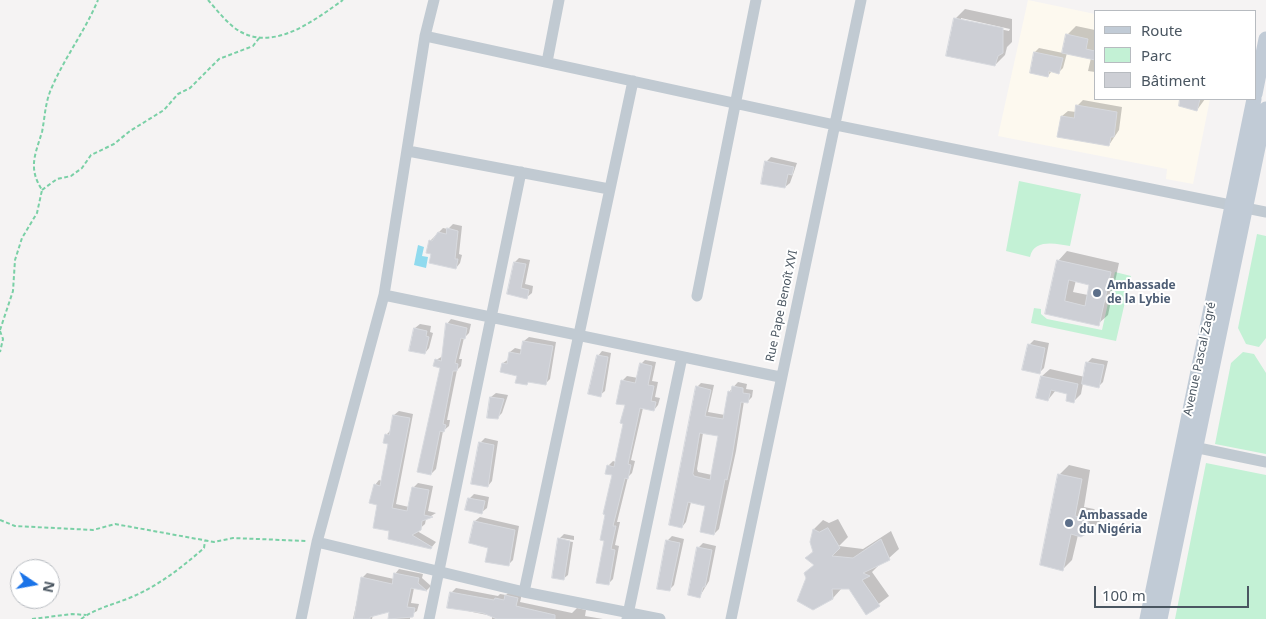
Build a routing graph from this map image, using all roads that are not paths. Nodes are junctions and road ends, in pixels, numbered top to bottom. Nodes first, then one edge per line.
1 (434, 0) edge
2 (559, 0) edge
3 (756, 0) edge
4 (861, 0) edge
5 (425, 36) junction
6 (1266, 39) edge
7 (547, 62) junction
8 (632, 81) junction
9 (1256, 89) edge
10 (1254, 100) edge
11 (735, 103) junction
12 (1266, 108) edge
13 (835, 125) junction
14 (408, 151) junction
15 (521, 172) junction
16 (609, 189) junction
17 (1239, 206) junction
18 (1266, 212) edge
19 (384, 294) junction
20 (697, 296) dead end
21 (490, 317) junction
22 (579, 336) junction
23 (682, 357) junction
24 (780, 378) junction
25 (1189, 446) junction
26 (1266, 462) edge
27 (317, 542) junction
28 (438, 572) junction
29 (524, 592) junction
30 (628, 616) edge
31 (301, 619) edge
32 (429, 619) edge
33 (660, 619) edge
34 (731, 619) edge
35 (1147, 619) edge
36 (1160, 619) edge

1 - 5 street
2 - 7 street
3 - 11 street
4 - 13 street, Rue Pape Benoît XVI
5 - 7 street
5 - 14 street
6 - 9 main road
7 - 8 street
8 - 11 street
8 - 16 street
10 - 17 main road, Avenue Pascal Zagré
11 - 13 street
11 - 20 street
12 - 17 main road, Avenue Pascal Zagré
13 - 17 street
13 - 24 street, Rue Pape Benoît XVI
14 - 15 street
14 - 19 street
15 - 16 street
15 - 21 street
16 - 22 street
17 - 18 street
17 - 25 main road, Avenue Pascal Zagré
19 - 21 street
19 - 27 street
21 - 22 street
21 - 28 street
22 - 23 street
22 - 29 street
23 - 24 street
23 - 30 street
24 - 34 street, Rue Pape Benoît XVI
25 - 26 street
25 - 35 main road, Avenue Pascal Zagré
25 - 36 main road, Avenue Pascal Zagré
27 - 28 street
27 - 31 street
28 - 29 street
28 - 32 street
29 - 30 street
30 - 33 street

